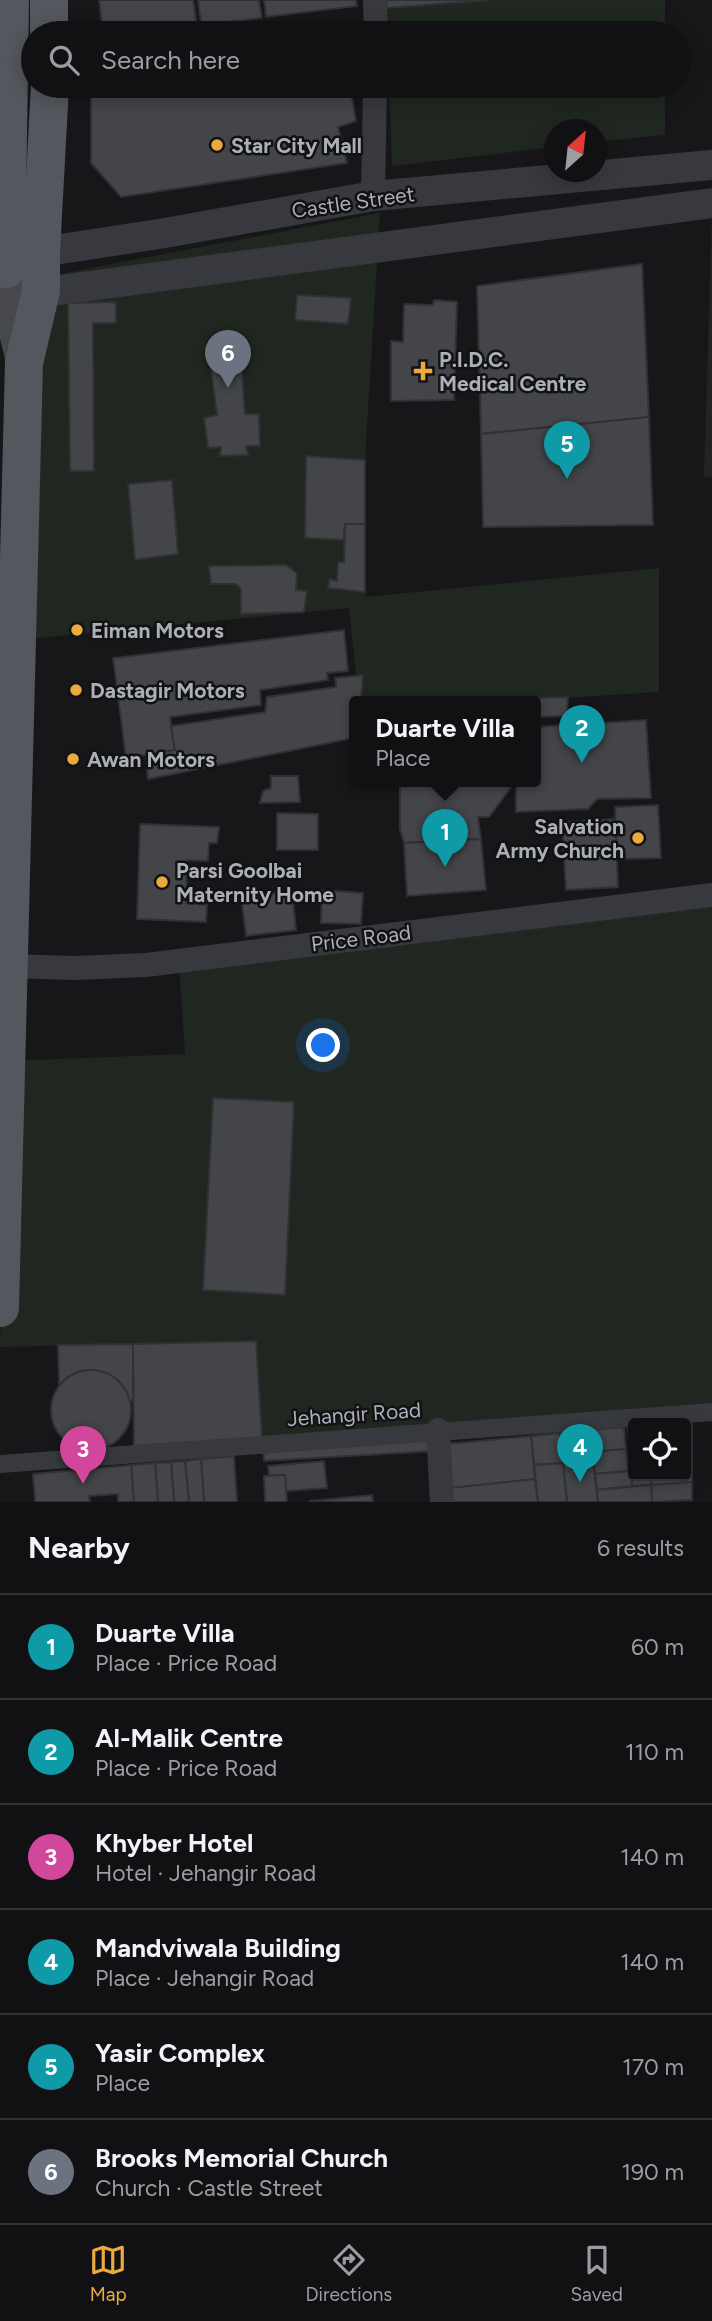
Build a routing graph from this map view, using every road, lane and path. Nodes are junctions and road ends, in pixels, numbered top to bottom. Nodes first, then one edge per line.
1 (10, 0) edge
2 (49, 0) edge
3 (375, 0) edge
4 (49, 21) edge
5 (376, 21) edge
6 (49, 98) edge
7 (375, 98) edge
8 (712, 165) edge
9 (373, 196) junction
10 (712, 203) edge
11 (165, 233) junction
12 (41, 252) junction
13 (180, 272) junction
14 (11, 285) edge
15 (712, 895) edge
16 (9, 966) junction
17 (3, 1014) edge
18 (3, 1061) edge
19 (0, 1308) edge
20 (712, 1412) edge
21 (438, 1430) junction
22 (0, 1464) edge
23 (442, 1502) edge

1 - 14 main road
2 - 4 main road
3 - 5 street
6 - 12 main road
7 - 9 street
8 - 9 street, Castle Street
9 - 11 street, Castle Street
10 - 13 street
11 - 12 street, Castle Street
11 - 13 street
12 - 14 main road
13 - 14 street
14 - 16 main road
15 - 16 street, Price Road
16 - 17 main road
17 - 18 main road
18 - 19 main road
20 - 21 street, Jehangir Road
21 - 22 street, Jehangir Road
21 - 23 street

